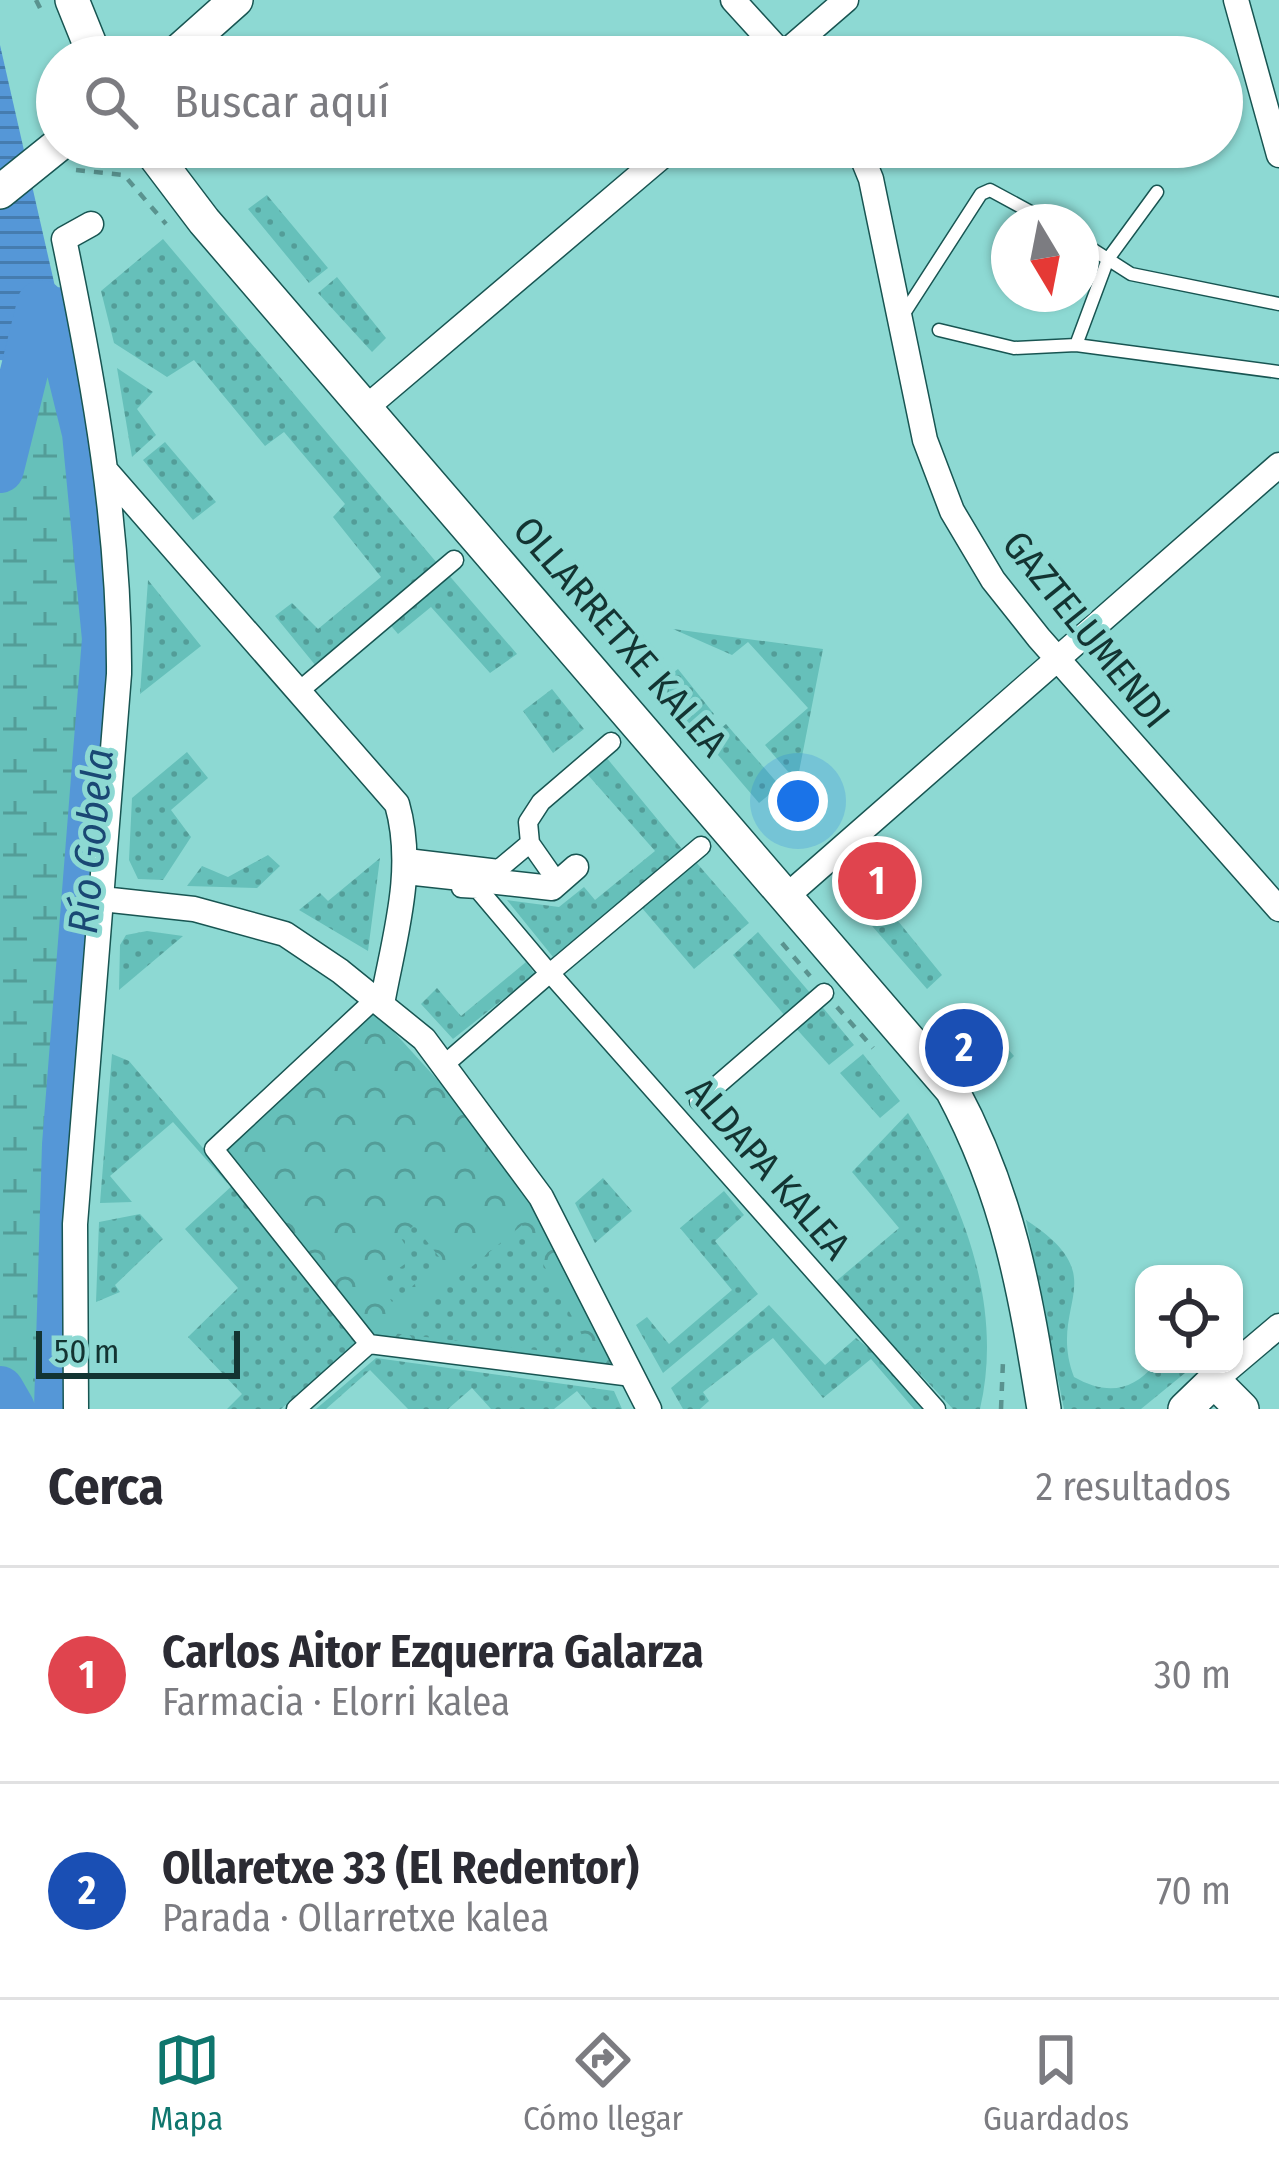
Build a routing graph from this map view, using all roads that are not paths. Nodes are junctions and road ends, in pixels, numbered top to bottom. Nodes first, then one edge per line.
1 (72, 0) edge
2 (236, 0) edge
3 (733, 0) edge
4 (846, 0) edge
5 (1236, 0) edge
6 (87, 36) edge
7 (196, 36) edge
8 (765, 36) edge
9 (806, 36) edge
10 (1279, 154) edge
11 (41, 168) edge
12 (164, 168) edge
13 (648, 168) edge
14 (867, 168) edge
15 (0, 192) edge
16 (1157, 192) dead end
17 (1020, 204) edge
18 (91, 224) dead end
19 (1099, 254) edge
20 (1108, 260) junction
21 (1279, 304) edge
22 (900, 320) junction
23 (939, 330) dead end
24 (1076, 345) junction
25 (1279, 371) edge
26 (368, 406) junction
27 (1279, 465) edge
28 (106, 471) junction
29 (454, 560) dead end
30 (1057, 658) junction
31 (298, 692) junction
32 (611, 742) dead end
33 (530, 843) junction
34 (701, 847) dead end
35 (564, 870) joint
36 (406, 871) junction
37 (788, 895) junction
38 (102, 899) junction
39 (1279, 909) edge
40 (550, 973) junction
41 (824, 993) road end
42 (378, 1002) junction
43 (445, 1064) junction
44 (699, 1101) dead end
45 (1279, 1326) edge
46 (369, 1345) junction
47 (632, 1377) junction
48 (1214, 1381) junction
49 (76, 1409) edge
50 (296, 1409) edge
51 (649, 1409) edge
52 (936, 1409) edge
53 (1044, 1409) edge
54 (1185, 1409) edge
55 (1242, 1409) edge

1 - 6 street
2 - 7 street
3 - 8 street
4 - 9 street
5 - 10 street
11 - 15 street
12 - 26 street, OLLARRETXE KALEA
13 - 26 street
14 - 22 street, GAZTELUMENDI
16 - 20 lane
17 - 22 lane
18 - 28 street
19 - 20 lane
20 - 21 lane
20 - 24 lane
22 - 30 street, GAZTELUMENDI
23 - 24 lane
24 - 25 lane
26 - 37 street, OLLARRETXE KALEA
27 - 30 street
28 - 31 street
28 - 38 street
29 - 31 street
30 - 37 street
30 - 39 street, GAZTELUMENDI
31 - 36 street
32 - 33 street
33 - 35 street
33 - 36 street
34 - 40 street
35 - 36 street
36 - 40 street, ALDAPA KALEA
36 - 42 street
37 - 53 street, OLLARRETXE KALEA
38 - 42 street
38 - 49 street
40 - 43 street
40 - 52 street, ALDAPA KALEA
41 - 44 street, ALDAPA KALEA
42 - 43 street
42 - 46 street
43 - 47 street
45 - 48 street
46 - 47 street
46 - 50 street
47 - 51 street
48 - 54 street
48 - 55 street

